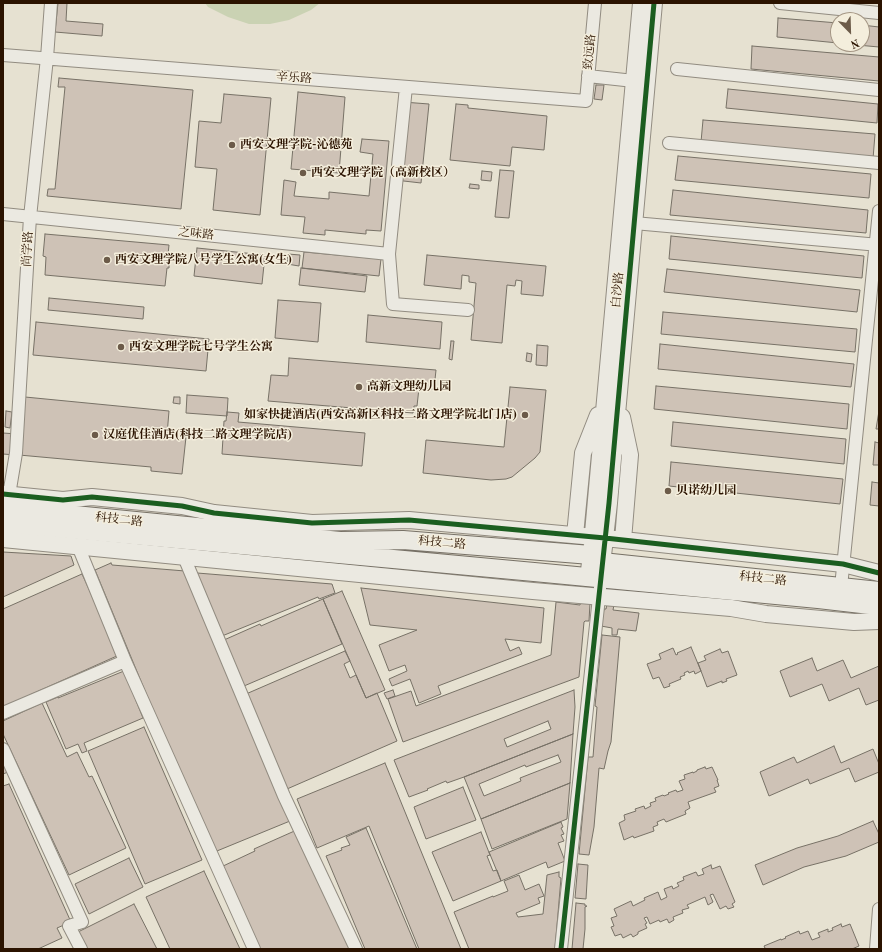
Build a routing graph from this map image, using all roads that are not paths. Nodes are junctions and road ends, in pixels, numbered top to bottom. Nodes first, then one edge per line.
1 (51, 3) edge
2 (595, 3) edge
3 (641, 3) edge
4 (654, 3) edge
5 (780, 3) edge
6 (879, 13) edge
7 (3, 55) edge
8 (47, 58) junction
9 (677, 69) dead end
10 (588, 76) junction
11 (634, 81) junction
12 (406, 87) junction
13 (879, 90) edge
14 (586, 101) joint
15 (669, 142) dead end
16 (879, 163) edge
17 (879, 211) edge
18 (3, 214) edge
19 (30, 216) junction
20 (634, 223) junction
21 (877, 245) edge
22 (389, 254) junction
23 (468, 310) dead end
24 (612, 397) junction
25 (5, 499) edge
26 (3, 523) edge
27 (575, 535) junction
28 (599, 538) junction
29 (3, 539) edge
30 (623, 540) junction
31 (78, 546) junction
32 (184, 557) junction
33 (843, 564) junction
34 (879, 573) edge
35 (596, 574) junction
36 (841, 587) junction
37 (879, 591) edge
38 (879, 606) edge
39 (879, 621) edge
40 (125, 661) junction
41 (3, 713) edge
42 (3, 749) edge
43 (879, 909) edge
44 (81, 949) edge
45 (254, 949) edge
46 (356, 949) edge
47 (561, 949) edge
48 (876, 949) edge

1 - 8 street, 尚学路
2 - 10 street, 致远路
3 - 11 street, 白沙路
4 - 20 street, 白沙路
5 - 6 street
7 - 8 street, 辛乐路
8 - 12 street, 辛乐路
8 - 19 street, 尚学路
9 - 13 street
10 - 11 street
10 - 14 street, 致远路
11 - 24 street, 白沙路
12 - 14 street, 辛乐路
12 - 22 street
15 - 16 street
17 - 21 street
18 - 19 street, 之味路
19 - 22 street, 之味路
19 - 25 street, 尚学路
20 - 21 street
20 - 24 street, 白沙路
21 - 33 street
22 - 23 street
24 - 27 street
24 - 28 street, 白沙路
24 - 30 street
25 - 27 street
25 - 35 main road, 科技二路
26 - 35 main road, 科技二路
27 - 28 street
28 - 30 street
28 - 35 street, 白沙路
29 - 31 street
30 - 33 street
31 - 32 street
31 - 40 street
32 - 35 street
32 - 46 street
33 - 34 street
33 - 36 street
35 - 36 main road, 科技二路
35 - 38 main road, 科技二路
35 - 39 street
35 - 47 street
36 - 37 main road, 科技二路
40 - 41 street
40 - 45 street
42 - 44 street
43 - 48 street

